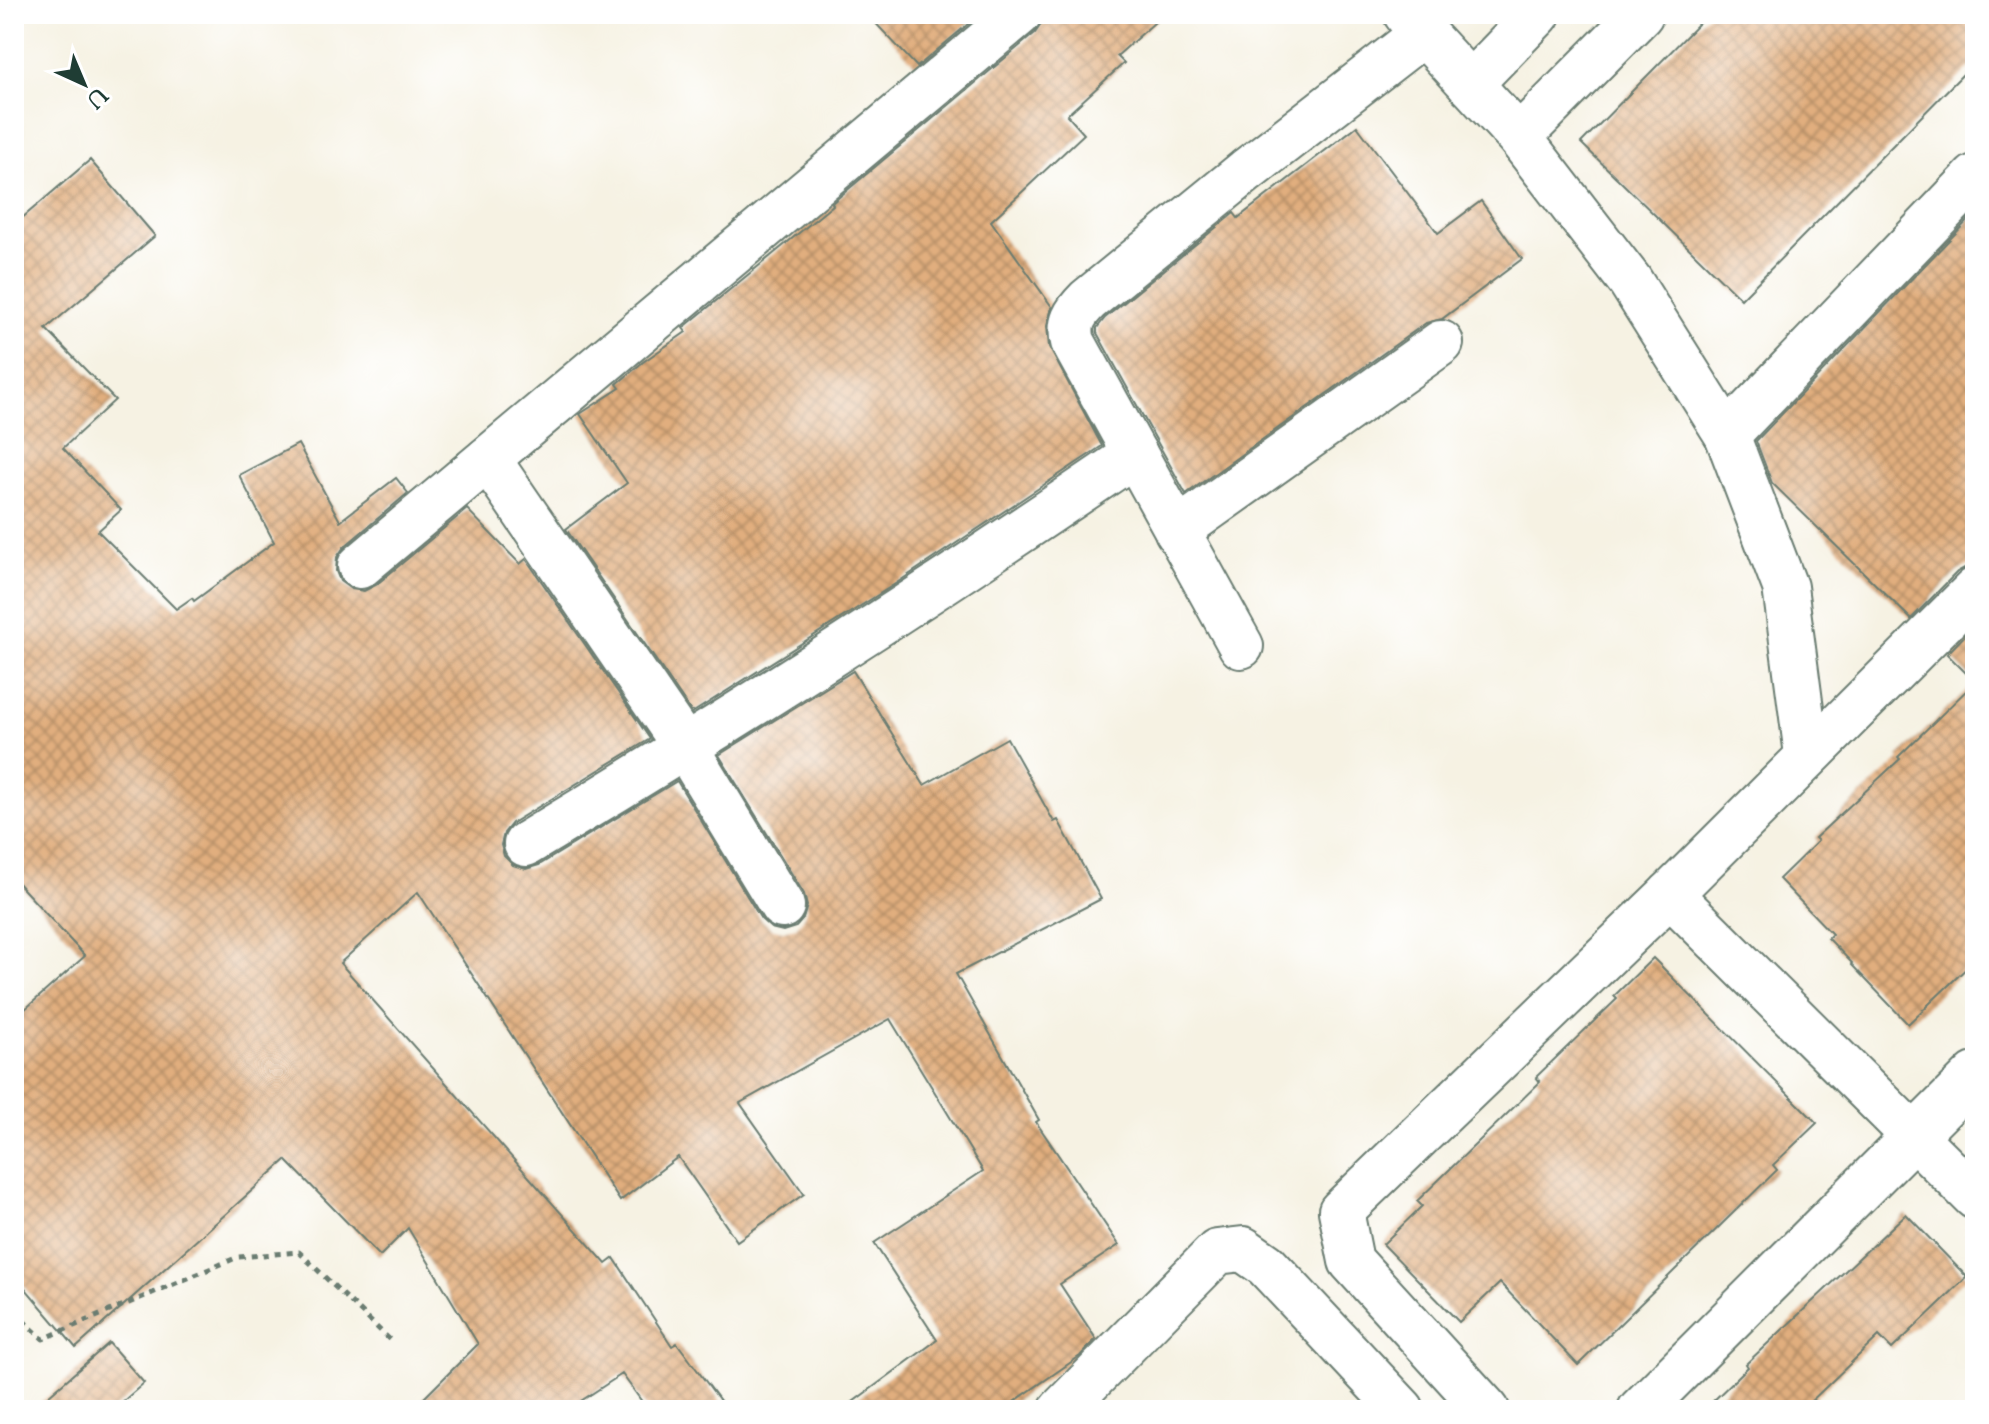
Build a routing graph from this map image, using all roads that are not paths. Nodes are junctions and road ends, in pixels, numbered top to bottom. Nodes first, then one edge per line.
1 (1019, 14) edge
2 (1538, 14) edge
3 (1641, 14) edge
4 (1415, 24) edge
5 (1470, 84) junction
6 (1519, 137) junction
7 (1975, 177) edge
8 (1441, 343) dead end
9 (1727, 435) junction
10 (1135, 454) junction
11 (488, 459) junction
12 (1177, 531) junction
13 (360, 566) dead end
14 (1975, 590) edge
15 (1241, 646) dead end
16 (686, 748) junction
17 (1807, 755) junction
18 (526, 844) dead end
19 (1670, 894) junction
20 (782, 906) dead end
21 (1975, 1075) edge
22 (1914, 1138) junction
23 (1975, 1197) edge
24 (1061, 1410) edge
25 (1402, 1410) edge
26 (1487, 1410) edge
27 (1640, 1410) edge

1 - 11 street
2 - 5 street
3 - 6 street
4 - 5 street
4 - 10 street
5 - 6 street
6 - 9 street
7 - 9 street
8 - 12 street
9 - 17 street
10 - 12 street
10 - 16 street
11 - 13 street
11 - 16 street
12 - 15 street
14 - 17 street
16 - 18 street
16 - 20 street
17 - 19 street
19 - 22 street
19 - 26 street
21 - 22 street
22 - 23 street
22 - 27 street
24 - 25 street

